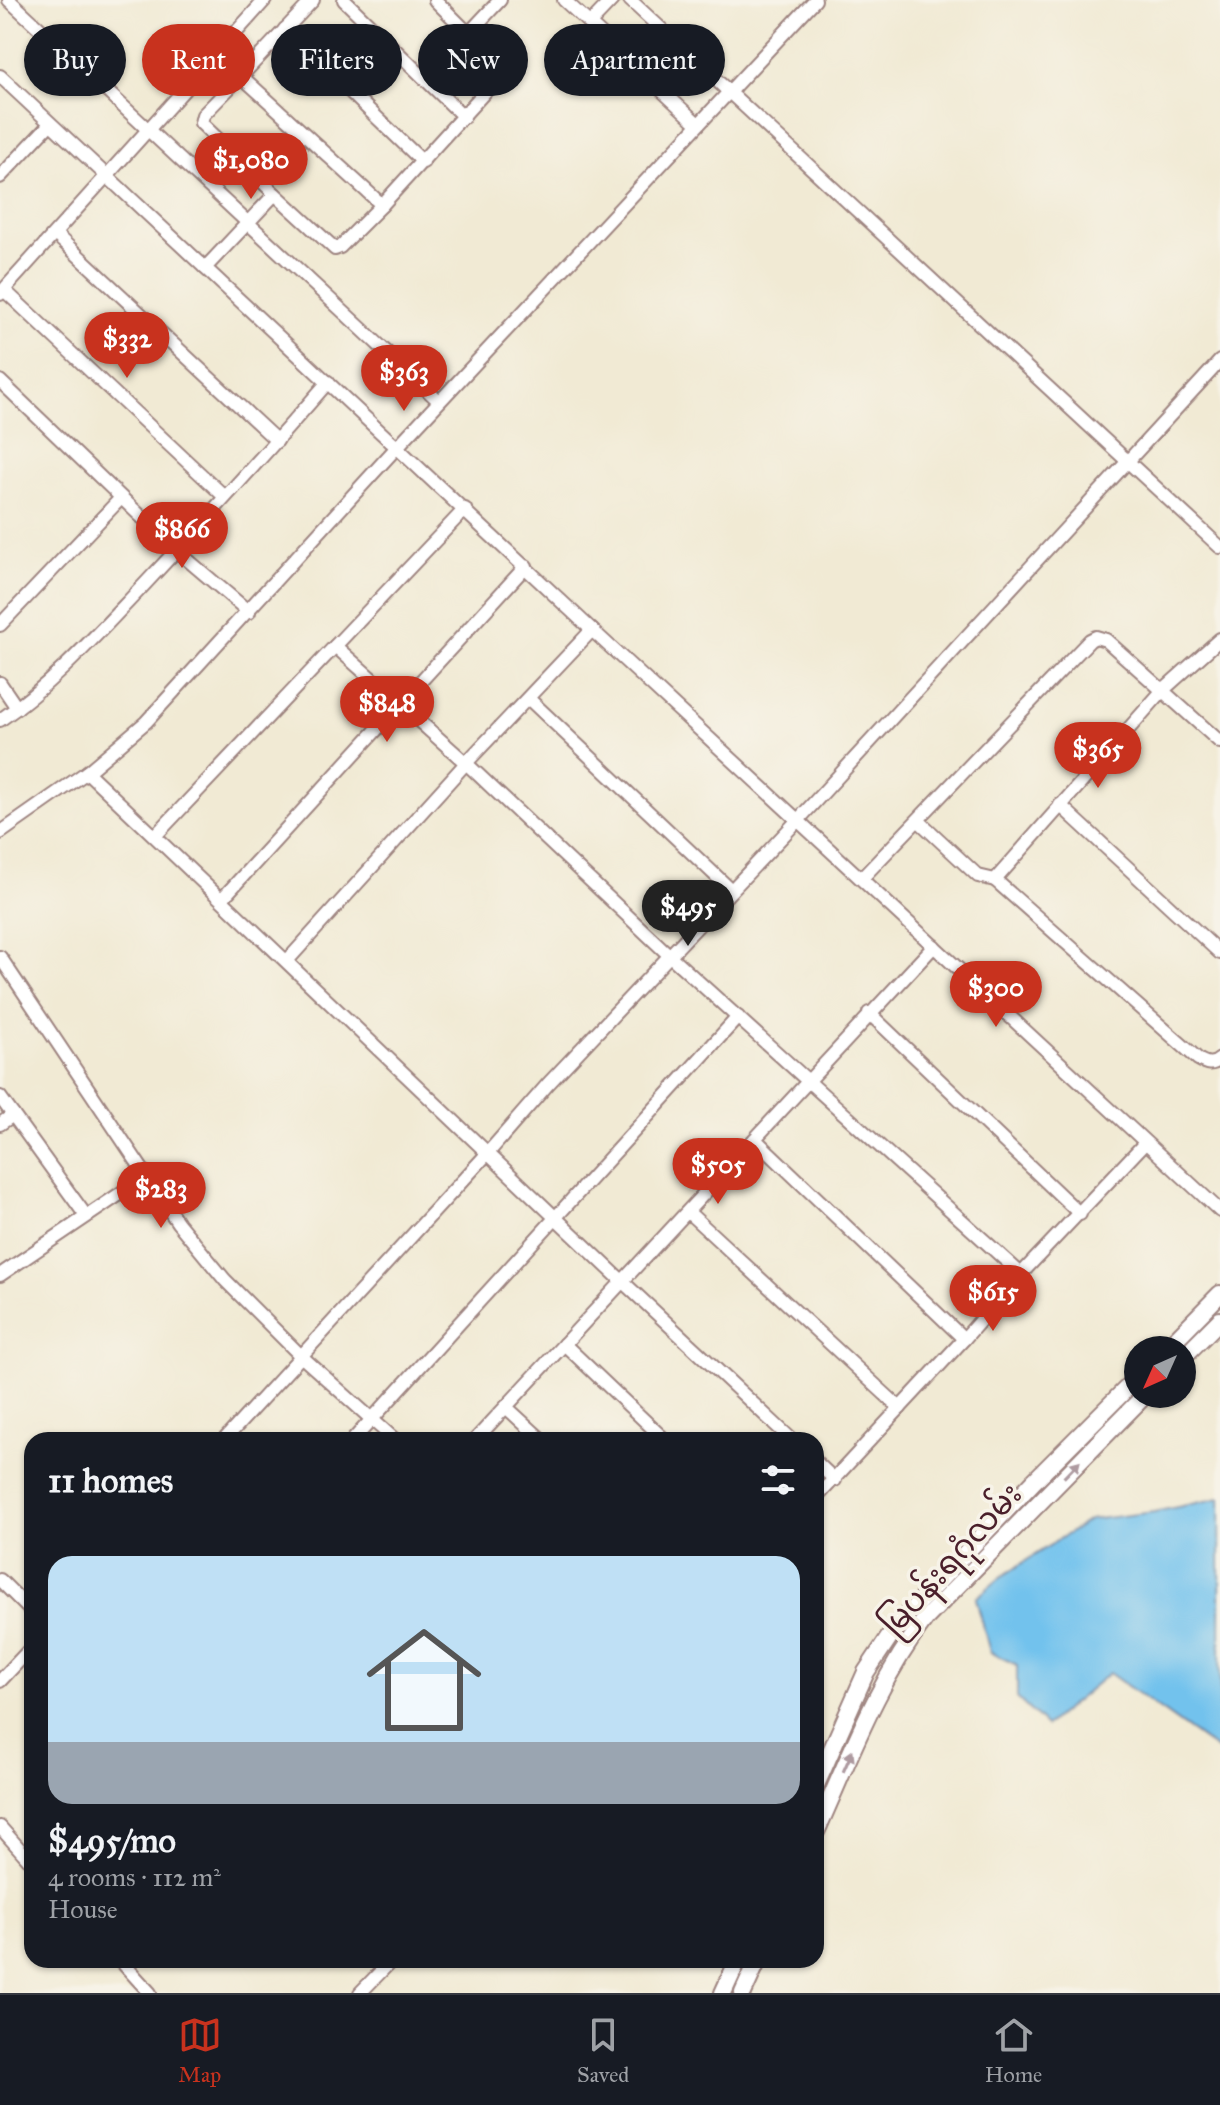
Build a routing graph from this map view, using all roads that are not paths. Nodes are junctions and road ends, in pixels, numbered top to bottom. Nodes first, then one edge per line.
1 (9, 0) edge
2 (265, 0) edge
3 (313, 0) edge
4 (344, 0) edge
5 (435, 0) edge
6 (500, 0) edge
7 (564, 0) edge
8 (612, 0) edge
9 (630, 0) edge
10 (815, 0) edge
11 (290, 24) edge
12 (460, 24) edge
13 (477, 24) edge
14 (589, 24) joint
15 (271, 44) edge
16 (255, 61) edge
17 (0, 76) edge
18 (255, 89) edge
19 (729, 92) junction
20 (222, 96) edge
21 (355, 96) edge
22 (482, 96) edge
23 (667, 96) edge
24 (464, 117) junction
25 (50, 124) junction
26 (698, 124) junction
27 (148, 132) junction
28 (423, 162) junction
29 (0, 177) edge
30 (107, 177) junction
31 (275, 194) junction
32 (382, 205) junction
33 (247, 222) junction
34 (55, 234) junction
35 (205, 268) junction
36 (2, 292) edge
37 (1220, 361) edge
38 (0, 381) edge
39 (328, 382) junction
40 (439, 401) junction
41 (277, 441) junction
42 (397, 447) junction
43 (1127, 463) junction
44 (225, 497) junction
45 (121, 498) junction
46 (465, 509) junction
47 (1220, 547) edge
48 (176, 550) junction
49 (526, 566) junction
50 (249, 612) junction
51 (0, 625) edge
52 (592, 630) junction
53 (1220, 639) edge
54 (335, 646) junction
55 (0, 683) edge
56 (1163, 690) junction
57 (529, 699) junction
58 (399, 703) junction
59 (17, 708) junction
60 (0, 720) edge
61 (1220, 742) edge
62 (466, 763) junction
63 (87, 772) junction
64 (1060, 805) junction
65 (799, 819) junction
66 (919, 821) junction
67 (0, 833) edge
68 (155, 836) junction
69 (862, 878) junction
70 (995, 880) junction
71 (731, 890) junction
72 (222, 899) junction
73 (934, 946) junction
74 (1220, 953) edge
75 (670, 956) junction
76 (0, 957) edge
77 (287, 961) junction
78 (869, 1013) junction
79 (738, 1017) junction
80 (1220, 1059) edge
81 (809, 1080) junction
82 (0, 1097) edge
83 (13, 1115) junction
84 (0, 1124) edge
85 (755, 1139) junction
86 (1145, 1143) junction
87 (487, 1154) junction
88 (148, 1175) junction
89 (1220, 1211) edge
90 (688, 1212) junction
91 (1080, 1214) junction
92 (86, 1216) junction
93 (554, 1217) junction
94 (1021, 1274) junction
95 (0, 1275) edge
96 (623, 1282) junction
97 (1220, 1294) edge
98 (1220, 1320) edge
99 (1179, 1336) edge
100 (964, 1339) junction
101 (564, 1344) junction
102 (1196, 1344) edge
103 (301, 1356) junction
104 (1124, 1391) edge
105 (506, 1407) junction
106 (900, 1408) junction
107 (1132, 1408) edge
108 (372, 1419) junction
109 (231, 1432) edge
110 (360, 1432) edge
111 (386, 1432) edge
112 (483, 1432) edge
113 (533, 1432) edge
114 (657, 1432) edge
115 (783, 1432) edge
116 (824, 1470) edge
117 (835, 1480) junction
118 (824, 1490) edge
119 (0, 1580) edge
120 (24, 1604) edge
121 (24, 1656) edge
122 (0, 1681) edge
123 (824, 1767) edge
124 (824, 1814) edge
125 (0, 1827) edge
126 (24, 1854) edge
127 (127, 1968) edge
128 (384, 1968) edge
129 (734, 1968) edge
130 (754, 1968) edge
131 (150, 1993) edge
132 (360, 1993) edge
133 (723, 1993) edge
134 (743, 1993) edge

1 - 27 street
2 - 27 street
3 - 11 street
4 - 24 street
5 - 12 street
6 - 13 street
7 - 14 street
8 - 14 street
9 - 19 street
10 - 19 street
15 - 16 street
17 - 25 street
18 - 32 street
19 - 26 street
19 - 43 street
20 - 31 street
21 - 28 street
22 - 24 street
23 - 26 street
24 - 28 street
25 - 29 street
25 - 30 street
26 - 40 street
27 - 30 street
27 - 33 street
28 - 32 street
30 - 34 street
30 - 35 street
31 - 32 street
31 - 33 street
33 - 35 street
33 - 40 street
34 - 36 street
34 - 41 street
35 - 39 street
36 - 44 street
37 - 43 street
38 - 45 street
39 - 41 street
39 - 42 street
40 - 42 street
41 - 44 street
42 - 46 street
42 - 50 street
43 - 47 street
43 - 65 street
44 - 48 street
45 - 48 street
45 - 51 street
46 - 49 street
46 - 54 street
48 - 50 street
48 - 59 street
49 - 52 street
49 - 58 street
50 - 63 street
52 - 57 street
52 - 65 street
53 - 56 street
54 - 58 street
54 - 68 street
55 - 59 street
56 - 61 street
56 - 64 street
56 - 66 street
57 - 62 street
57 - 71 street
58 - 62 street
58 - 72 street
59 - 60 street
62 - 75 street
62 - 77 street
63 - 67 street
63 - 68 street
64 - 70 street
64 - 74 street
65 - 69 street
65 - 71 street
66 - 69 street
66 - 70 street
68 - 72 street
69 - 73 street
70 - 80 street
71 - 75 street
72 - 77 street
73 - 78 street
73 - 86 street
75 - 79 street
75 - 87 street
76 - 88 street
77 - 87 street
78 - 81 street
78 - 91 street
79 - 81 street
79 - 93 street
81 - 85 street
81 - 94 street
82 - 83 street
83 - 84 street
83 - 92 street
85 - 90 street
85 - 100 street
86 - 89 street
86 - 91 street
87 - 93 street
87 - 103 street
88 - 92 street
88 - 103 street
90 - 96 street
90 - 106 street
91 - 94 street
92 - 95 street
93 - 96 street
93 - 108 street
94 - 100 street
96 - 101 street
96 - 115 street
97 - 99 main road
98 - 102 main road
100 - 106 street
101 - 105 street
101 - 114 street
103 - 108 street
103 - 109 street
104 - 123 main road, မြပန်းရဂုံလမ်း
105 - 112 street
105 - 113 street
106 - 117 street
124 -> 107 main road, မြပန်းရဂုံလမ်း
108 - 110 street
108 - 111 street
116 - 117 street
117 - 118 street
119 - 120 street
121 - 122 street
125 - 126 street
127 - 131 street
128 - 132 street
129 - 133 main road
130 - 134 main road

